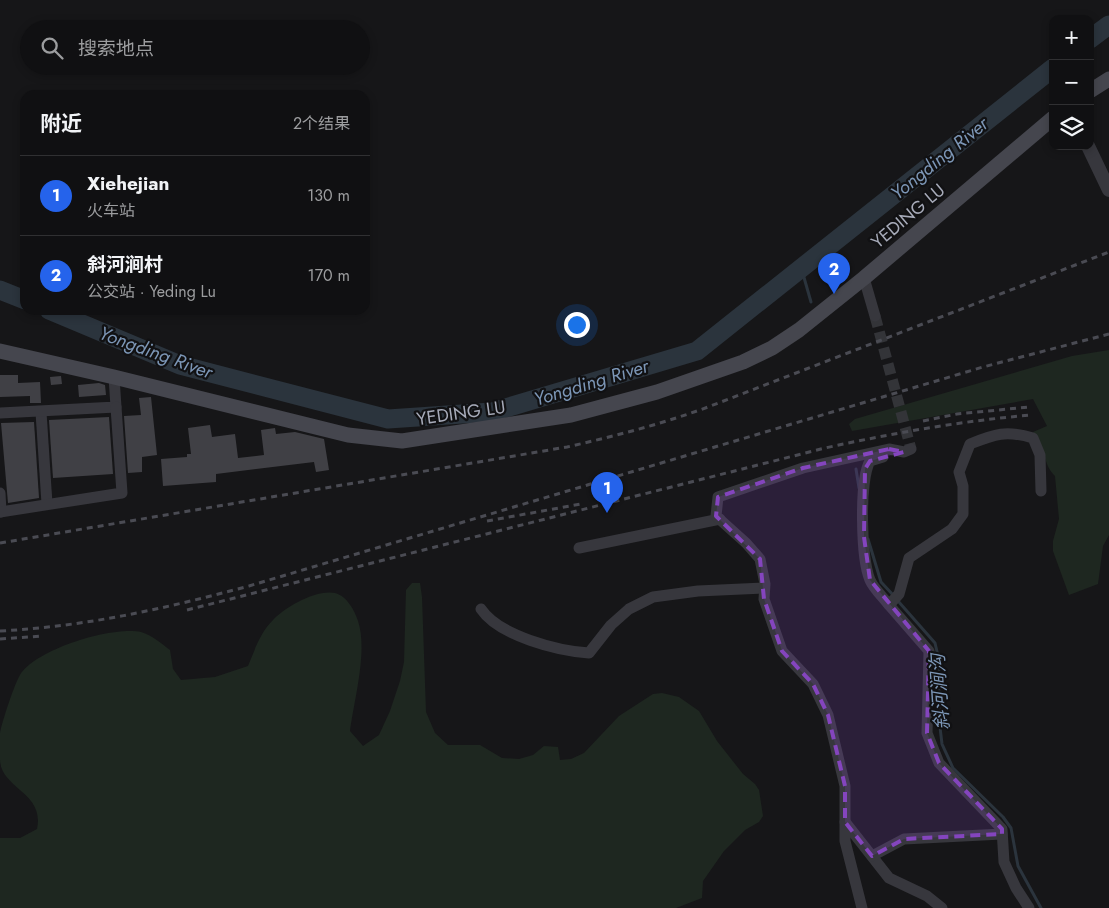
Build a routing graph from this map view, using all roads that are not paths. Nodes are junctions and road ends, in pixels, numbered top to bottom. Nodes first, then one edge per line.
1 (1109, 79) edge
2 (1094, 88) edge
3 (1049, 121) edge
4 (1090, 150) edge
5 (1109, 190) edge
6 (864, 278) junction
7 (875, 316) tunnel mouth
8 (0, 351) edge
9 (114, 377) junction
10 (116, 407) junction
11 (41, 412) junction
12 (0, 413) edge
13 (1041, 490) dead end
14 (0, 493) edge
15 (47, 504) junction
16 (0, 512) edge
17 (720, 519) junction
18 (579, 548) dead end
19 (764, 588) junction
20 (893, 600) junction
21 (481, 609) dead end
22 (845, 822) junction
23 (1002, 834) junction
24 (872, 856) junction
25 (862, 908) edge
26 (942, 908) edge
27 (1029, 908) edge

1 - 2 main road
3 - 6 main road, YEDING LU
4 - 5 street
6 - 7 street
6 - 9 main road, YEDING LU
8 - 9 main road, YEDING LU
9 - 10 street
10 - 11 street
10 - 15 street
11 - 12 street
11 - 15 street
13 - 20 street
14 - 16 street
15 - 16 street
17 - 18 street
17 - 19 street
17 - 20 street
19 - 21 street
19 - 22 street
20 - 23 street
22 - 24 street
22 - 25 street
23 - 24 street
23 - 27 street
24 - 26 street

